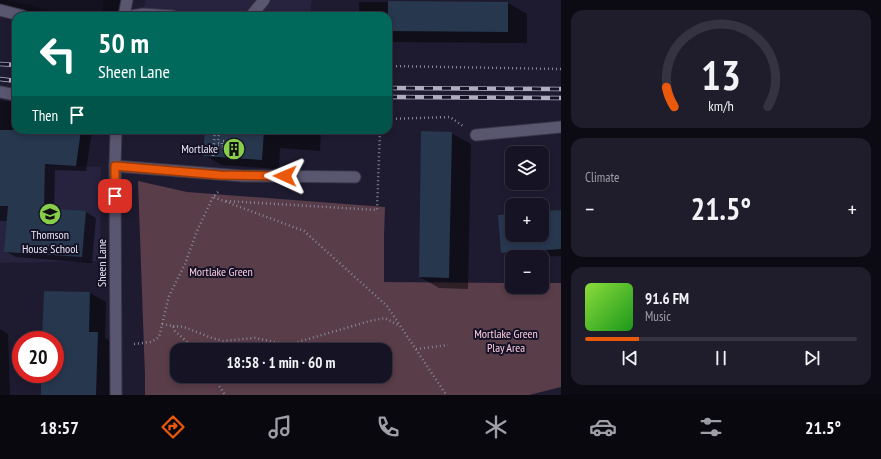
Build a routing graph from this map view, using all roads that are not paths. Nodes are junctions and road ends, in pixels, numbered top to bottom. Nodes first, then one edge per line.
1 (127, 0) edge
2 (264, 0) edge
3 (0, 10) edge
4 (125, 12) edge
5 (254, 12) edge
6 (12, 13) edge
7 (0, 92) edge
8 (12, 94) edge
9 (561, 127) edge
10 (116, 134) edge
11 (476, 135) road end
12 (115, 166) junction
13 (355, 177) dead end
14 (116, 395) edge

1 - 4 main road
2 - 5 main road
3 - 6 main road
7 - 8 main road
9 - 11 main road
10 - 12 main road, Sheen Lane
12 - 13 main road
12 - 14 main road, Sheen Lane

